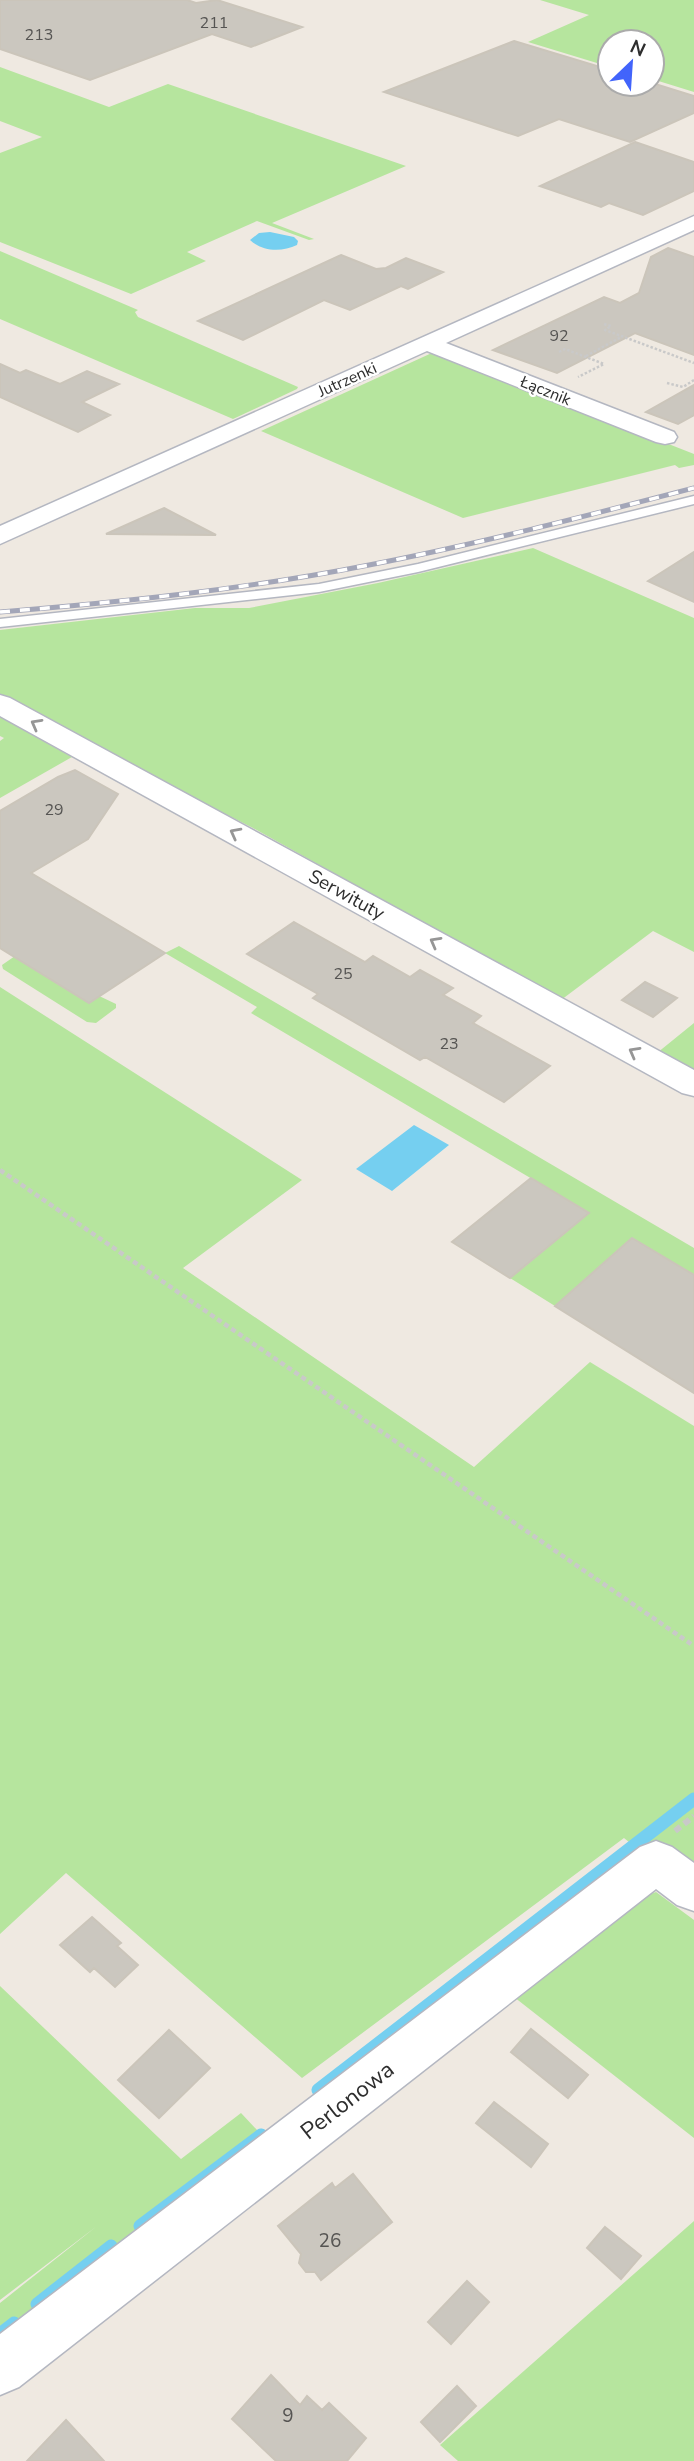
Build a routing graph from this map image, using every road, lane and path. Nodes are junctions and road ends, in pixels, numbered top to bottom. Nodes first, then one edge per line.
1 (694, 222) edge
2 (604, 324) dead end
3 (623, 337) junction
4 (653, 340) dead end
5 (427, 343) junction
6 (645, 345) junction
7 (559, 352) dead end
8 (689, 353) dead end
9 (586, 357) junction
10 (681, 358) junction
11 (694, 363) edge
12 (576, 378) dead end
13 (694, 380) edge
14 (667, 383) dead end
15 (665, 437) dead end
16 (694, 500) edge
17 (0, 536) edge
18 (0, 623) edge
19 (0, 704) edge
20 (694, 1085) edge
21 (0, 1170) edge
22 (694, 1646) edge
23 (694, 1890) edge
24 (0, 2368) edge

1 - 5 street, Jutrzenki
2 - 3 path
3 - 6 path
3 - 9 path
4 - 6 path
5 - 15 street, Łącznik
5 - 17 street, Jutrzenki
6 - 10 path
7 - 9 path
8 - 10 path
9 - 12 path
10 - 11 path
13 - 14 path
16 - 18 lane
20 -> 19 street, Serwituty
21 - 22 path
23 - 24 street, Perlonowa

